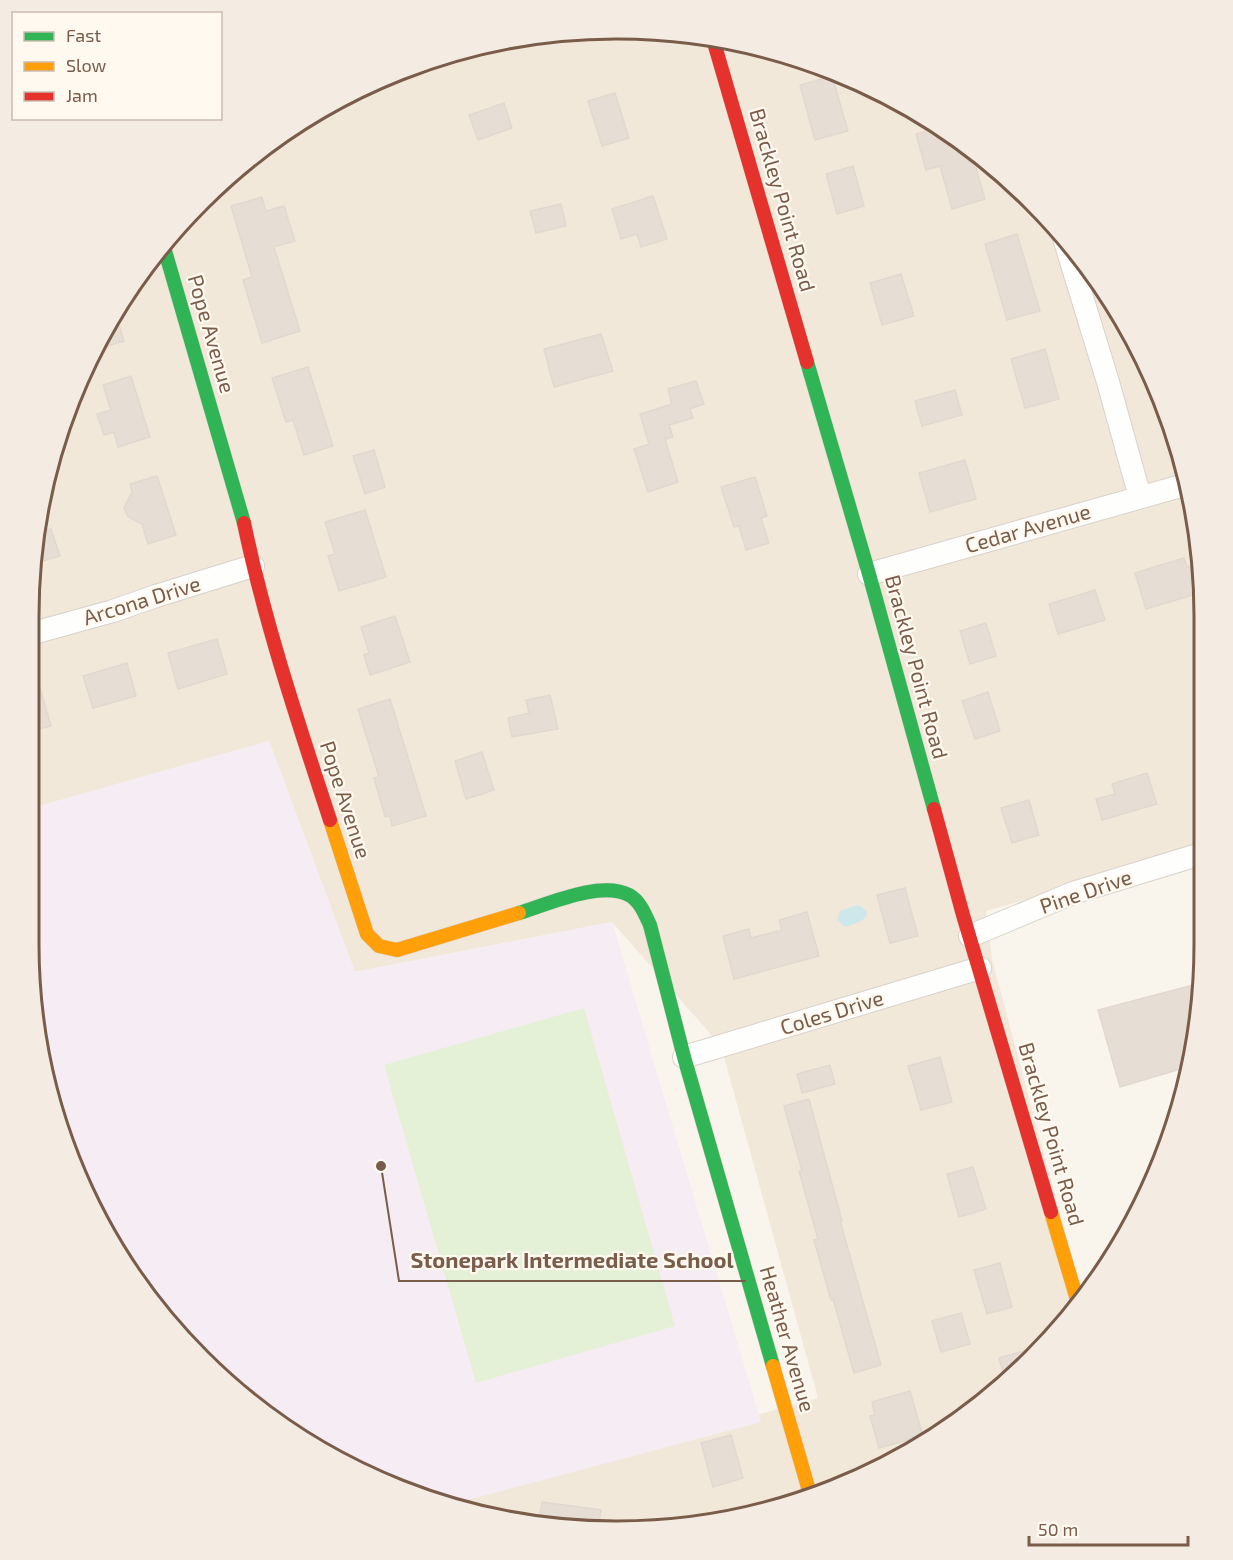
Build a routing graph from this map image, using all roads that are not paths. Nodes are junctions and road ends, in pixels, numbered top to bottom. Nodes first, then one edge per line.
1 (716, 48) edge
2 (166, 255) edge
3 (1071, 260) edge
4 (1179, 487) edge
5 (1140, 497) junction
6 (253, 566) junction
7 (869, 574) junction
8 (39, 632) edge
9 (1194, 857) edge
10 (970, 936) junction
11 (980, 968) junction
12 (684, 1057) junction
13 (1076, 1294) edge
14 (808, 1488) edge

1 - 7 street, Brackley Point Road
2 - 6 street, Pope Avenue
3 - 5 street
4 - 5 street, Cedar Avenue
5 - 7 street, Cedar Avenue
6 - 8 street, Arcona Drive
6 - 12 street, Pope Avenue
7 - 10 street, Brackley Point Road
9 - 10 street, Pine Drive
10 - 11 street, Brackley Point Road
11 - 12 street, Coles Drive
11 - 13 street, Brackley Point Road
12 - 14 street, Heather Avenue

